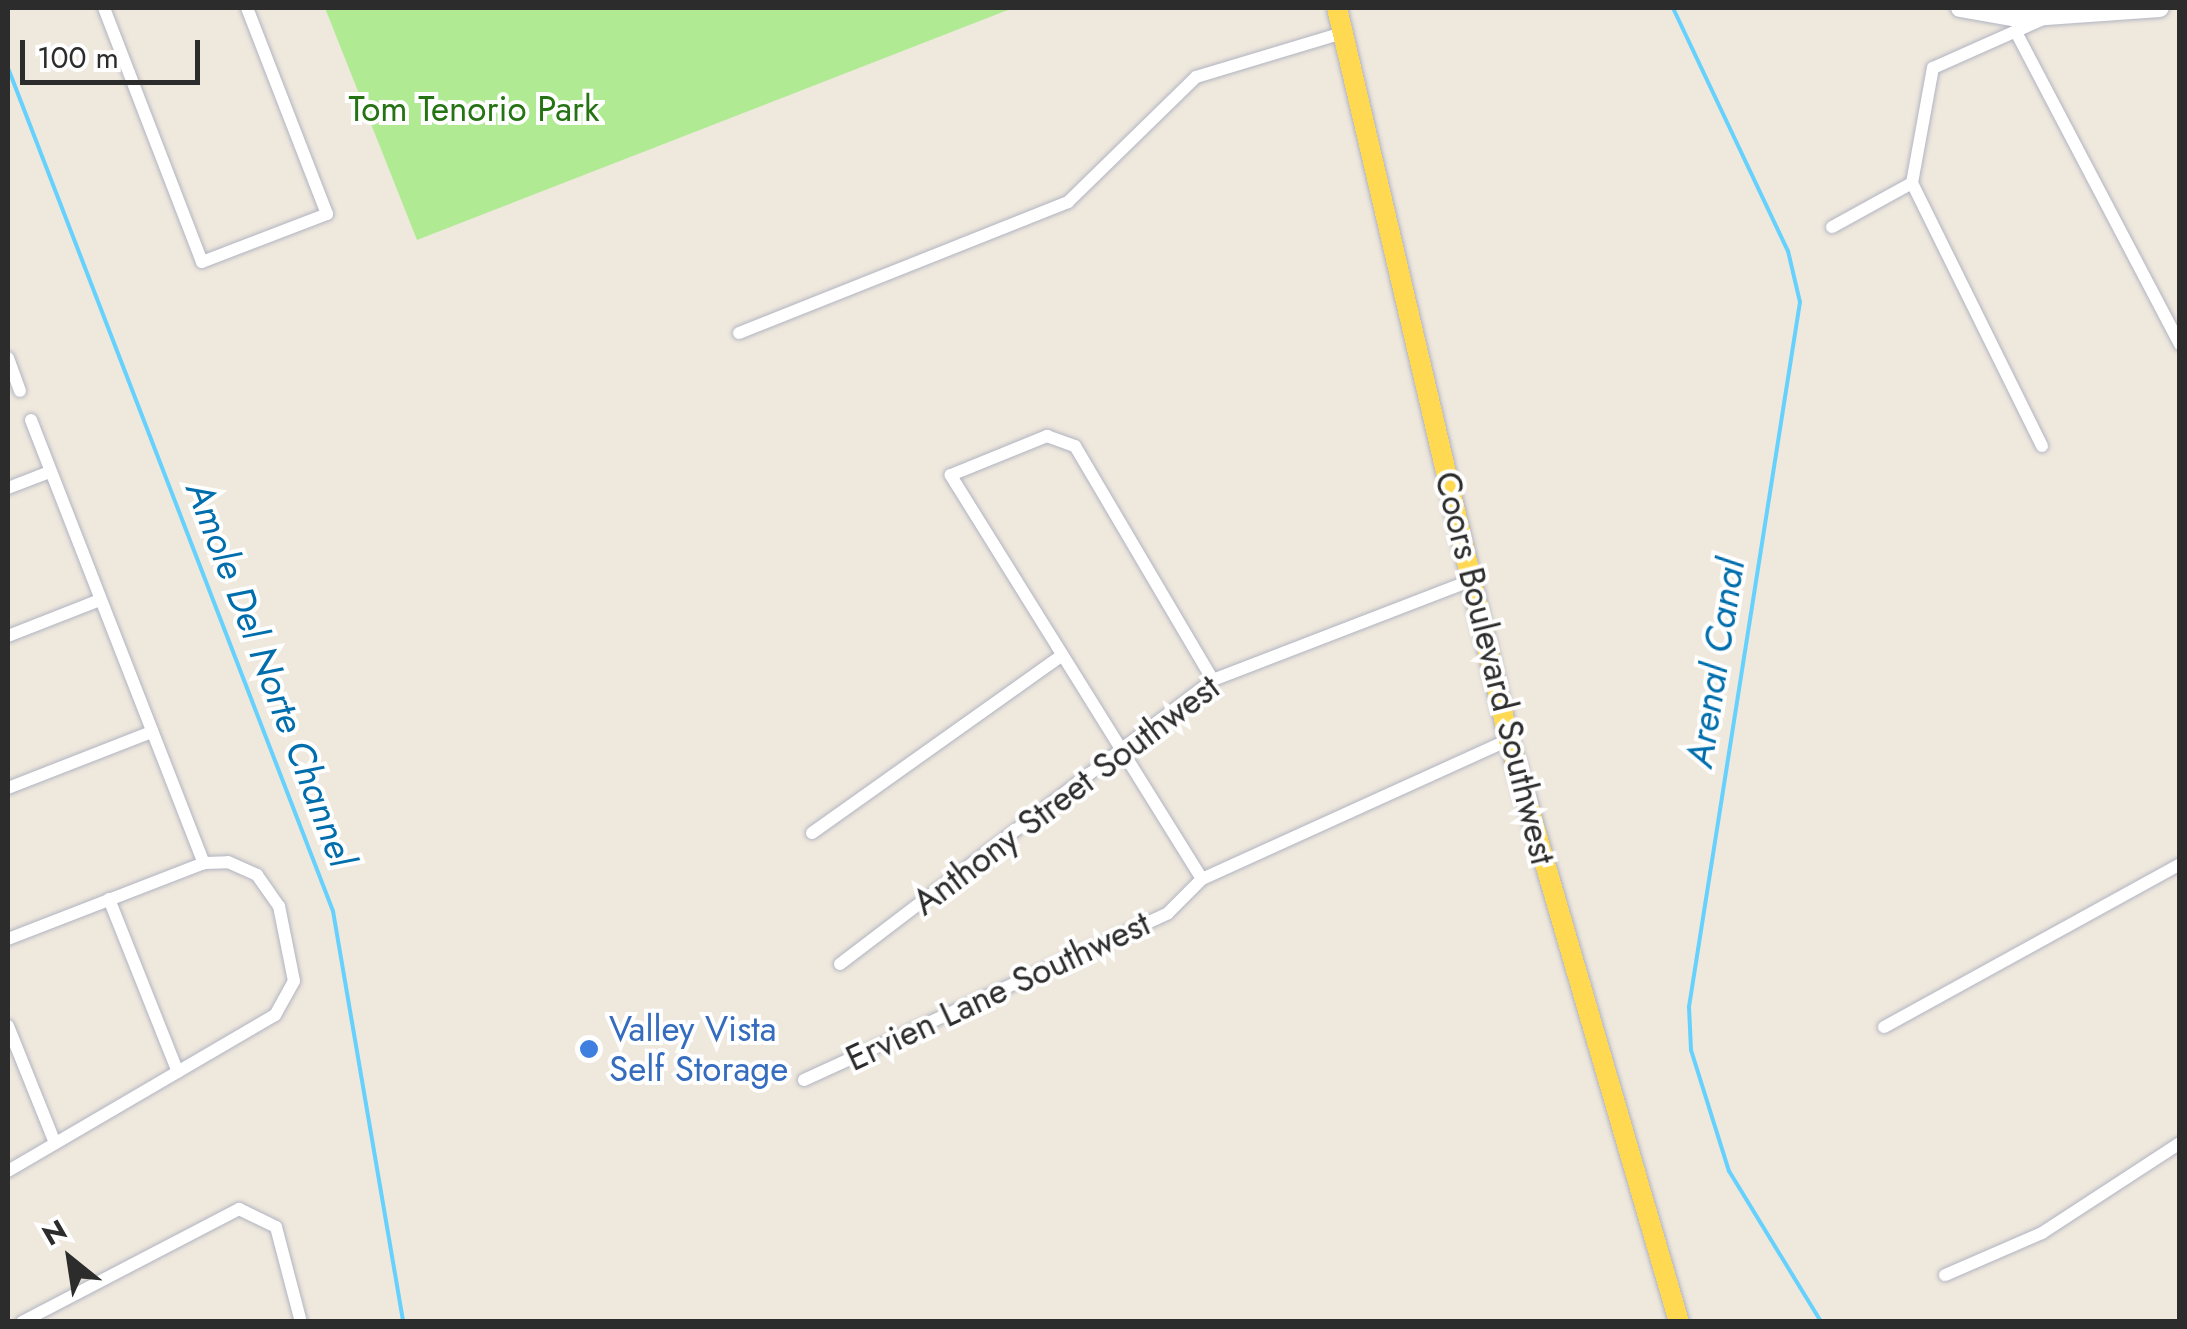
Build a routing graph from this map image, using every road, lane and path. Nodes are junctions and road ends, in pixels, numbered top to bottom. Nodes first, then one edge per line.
1 (104, 8) edge
2 (247, 8) edge
3 (1338, 8) edge
4 (1960, 8) edge
5 (2160, 8) edge
6 (2045, 18) junction
7 (2016, 32) junction
8 (1343, 33) junction
9 (1912, 183) junction
10 (1832, 227) dead end
11 (739, 333) dead end
12 (2180, 346) edge
13 (8, 358) edge
14 (20, 391) dead end
15 (31, 420) dead end
16 (2042, 446) dead end
17 (47, 473) junction
18 (8, 488) edge
19 (1470, 580) junction
20 (100, 600) junction
21 (8, 636) edge
22 (1061, 656) junction
23 (1213, 680) junction
24 (152, 732) junction
25 (1509, 740) junction
26 (1123, 750) junction
27 (8, 788) edge
28 (812, 833) dead end
29 (204, 863) junction
30 (2180, 864) edge
31 (1202, 879) junction
32 (110, 899) junction
33 (8, 939) edge
34 (840, 964) dead end
35 (8, 1026) edge
36 (1884, 1027) dead end
37 (178, 1072) junction
38 (804, 1080) dead end
39 (55, 1143) junction
40 (2180, 1143) edge
41 (8, 1171) edge
42 (1946, 1276) dead end
43 (26, 1321) edge
44 (300, 1322) edge
45 (1679, 1322) edge

1 - 2 street
3 - 8 main road, Coors Boulevard Southwest
4 - 6 street
5 - 6 street
6 - 7 street
7 - 9 street
7 - 12 street
8 - 11 street
8 - 19 main road, Coors Boulevard Southwest
9 - 10 street
9 - 16 street
13 - 14 street
15 - 17 street
17 - 18 street
17 - 20 street
19 - 23 street, Anthony Street Southwest
19 - 25 main road, Coors Boulevard Southwest
20 - 21 street
20 - 24 street
22 - 23 street
22 - 26 street
22 - 28 street
23 - 26 street, Anthony Street Southwest
24 - 27 street
24 - 29 street
25 - 31 street, Ervien Lane Southwest
25 - 45 main road, Coors Boulevard Southwest
26 - 31 street
26 - 34 street, Anthony Street Southwest
29 - 32 street
29 - 37 street
30 - 36 street
31 - 38 street, Ervien Lane Southwest
32 - 33 street
32 - 37 street
35 - 39 street
37 - 39 street
39 - 41 street
40 - 42 street
43 - 44 street

